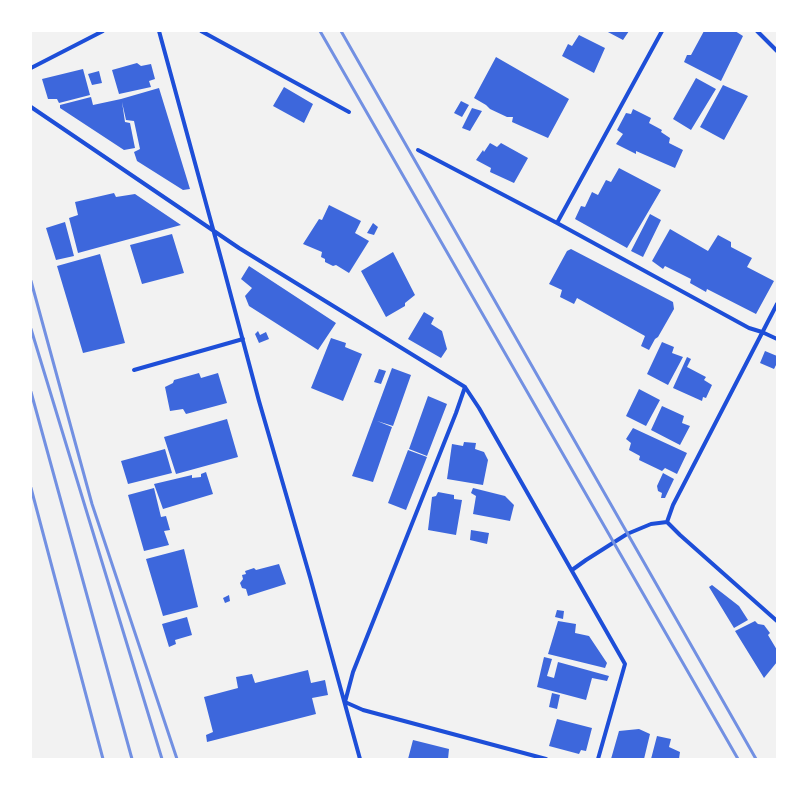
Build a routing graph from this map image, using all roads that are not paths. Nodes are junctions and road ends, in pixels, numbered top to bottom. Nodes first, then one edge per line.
1 (103, 31) edge
2 (159, 31) edge
3 (201, 31) edge
4 (662, 31) edge
5 (757, 31) edge
6 (777, 51) edge
7 (31, 68) edge
8 (31, 107) edge
9 (349, 112) dead end
10 (418, 150) dead end
11 (557, 223) junction
12 (215, 232) junction
13 (777, 304) edge
14 (762, 332) junction
15 (243, 339) junction
16 (777, 339) edge
17 (134, 370) dead end
18 (464, 387) junction
19 (667, 522) junction
20 (572, 570) junction
21 (777, 621) edge
22 (345, 702) junction
23 (360, 759) edge
24 (546, 759) edge
25 (598, 759) edge

1 - 7 street
2 - 12 street
3 - 9 street
4 - 11 street
5 - 6 street
8 - 12 street
10 - 11 street
11 - 14 street
12 - 15 street
12 - 18 street
13 - 14 street
14 - 16 street
14 - 19 street
15 - 17 street
15 - 22 street
18 - 20 street
18 - 22 street
19 - 20 street
19 - 21 street
20 - 25 street
22 - 23 street
22 - 24 street

